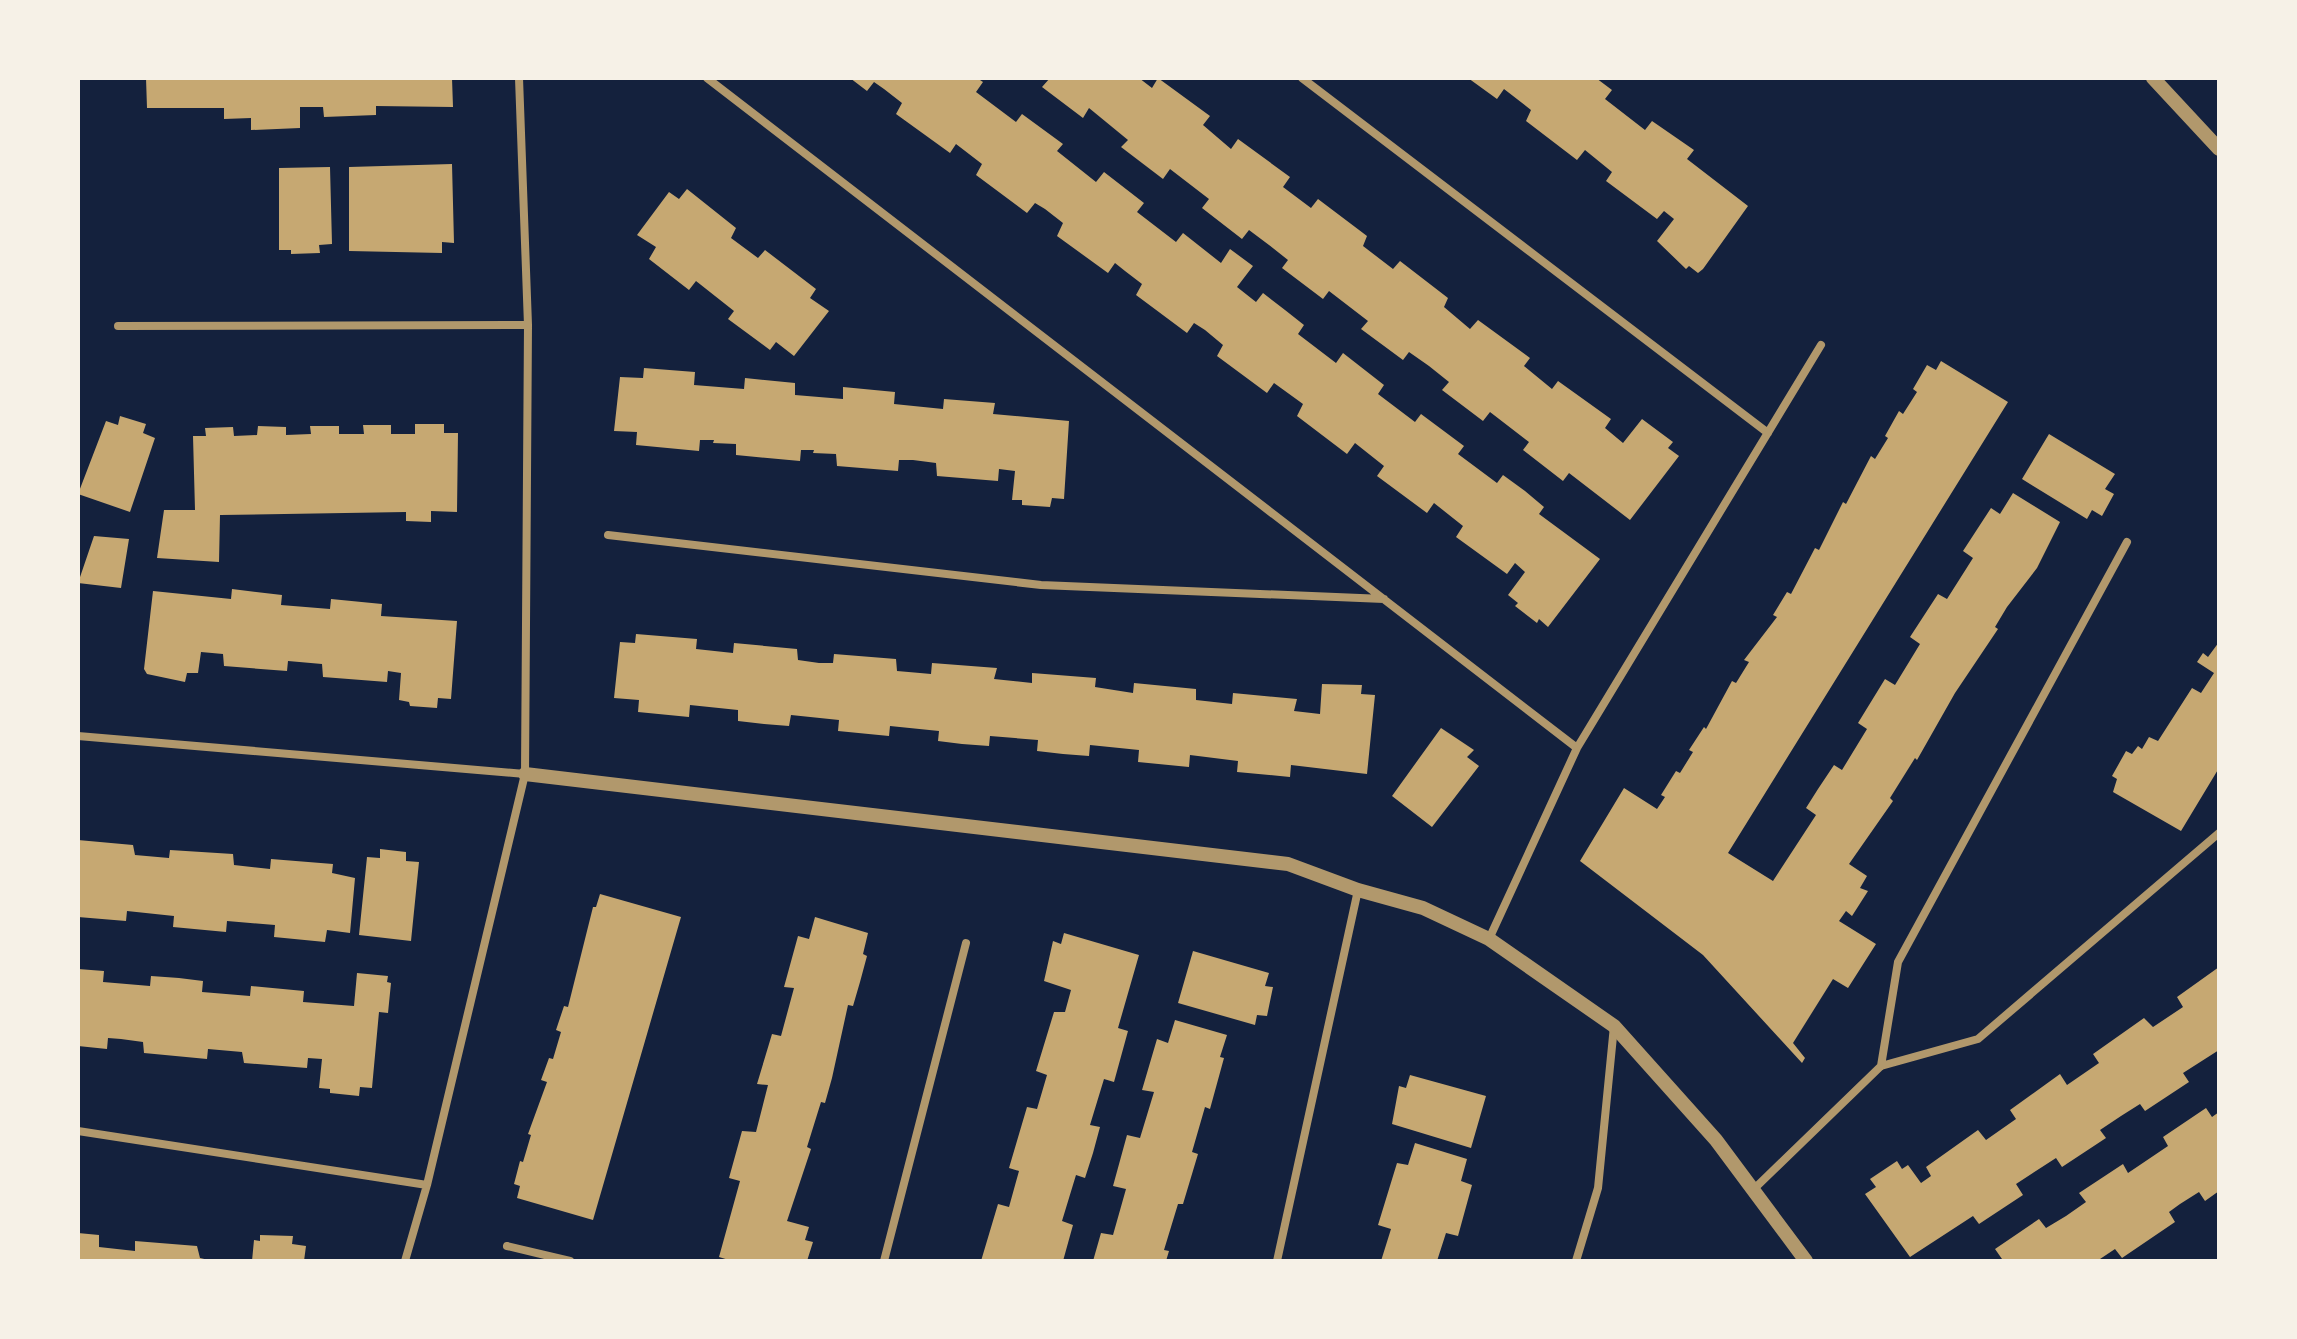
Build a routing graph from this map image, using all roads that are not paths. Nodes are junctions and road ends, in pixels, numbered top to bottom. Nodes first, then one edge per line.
1 (519, 78) edge
2 (707, 78) edge
3 (1302, 78) edge
4 (2153, 78) edge
5 (2219, 149) edge
6 (528, 325) junction
7 (118, 326) dead end
8 (1821, 345) dead end
9 (1768, 433) junction
10 (608, 535) dead end
11 (2127, 542) dead end
12 (1386, 599) junction
13 (78, 736) edge
14 (1577, 748) junction
15 (525, 774) junction
16 (2219, 833) edge
17 (1358, 890) junction
18 (1489, 939) junction
19 (966, 943) dead end
20 (1614, 1026) junction
21 (1881, 1066) junction
22 (78, 1131) edge
23 (427, 1185) junction
24 (1755, 1188) junction
25 (507, 1246) dead end
26 (405, 1261) edge
27 (570, 1261) edge
28 (884, 1261) edge
29 (1277, 1261) edge
30 (1576, 1261) edge
31 (1806, 1261) edge

1 - 6 street
2 - 12 street
3 - 9 street
4 - 5 street
6 - 7 street
6 - 15 street
8 - 9 street
9 - 14 street
10 - 12 street
11 - 21 street
12 - 14 street
13 - 15 street
14 - 18 street
15 - 17 street
15 - 23 street
16 - 21 street
17 - 18 street
17 - 29 street
18 - 20 street
19 - 28 street
20 - 24 street
20 - 30 street
21 - 24 street
22 - 23 street
23 - 26 street
24 - 31 street
25 - 27 street

